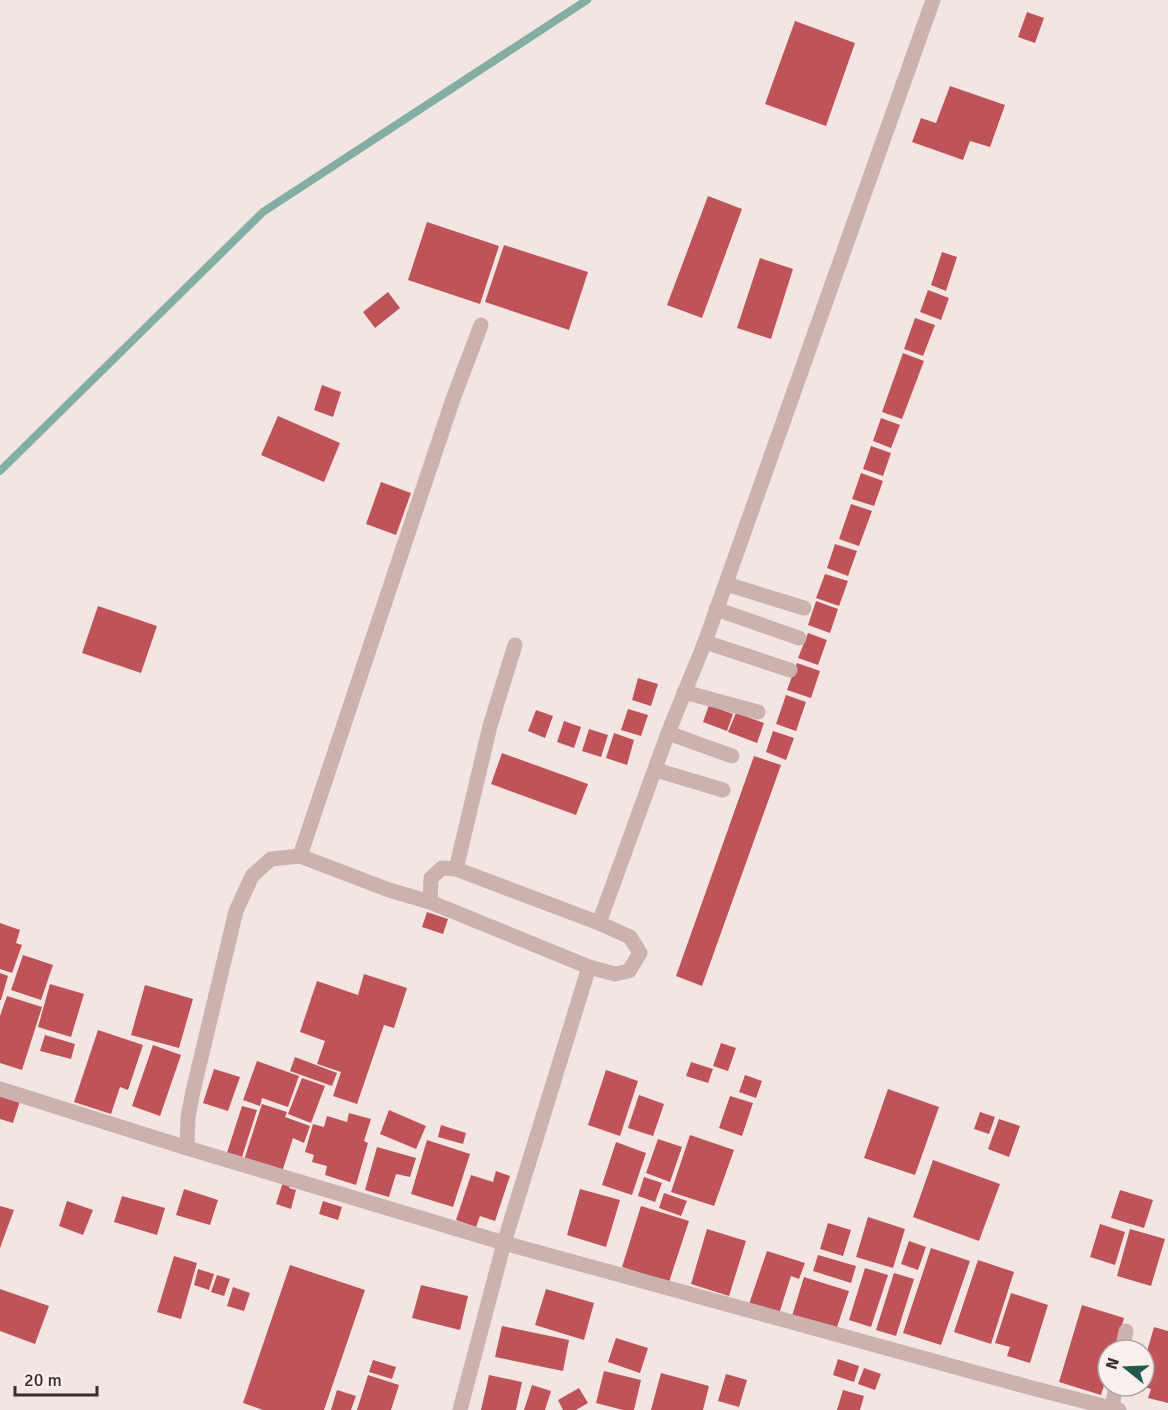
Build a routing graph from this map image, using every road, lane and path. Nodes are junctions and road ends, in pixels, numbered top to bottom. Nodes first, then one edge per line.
1 (933, 0) edge
2 (482, 325) dead end
3 (726, 584) junction
4 (804, 608) dead end
5 (716, 609) junction
6 (799, 638) dead end
7 (705, 642) junction
8 (514, 645) dead end
9 (790, 670) dead end
10 (684, 692) junction
11 (758, 712) dead end
12 (668, 734) junction
13 (732, 756) dead end
14 (656, 770) junction
15 (723, 790) dead end
16 (300, 856) junction
17 (456, 869) junction
18 (430, 902) junction
19 (599, 923) junction
20 (589, 967) junction
21 (0, 1089) edge
22 (187, 1149) junction
23 (504, 1243) junction
24 (1125, 1331) dead end
25 (1124, 1338) edge
26 (1116, 1409) edge
27 (460, 1410) edge

1 - 3 street
2 - 16 street
3 - 4 street
3 - 5 street
5 - 6 street
5 - 7 street
7 - 9 street
7 - 10 street
8 - 17 street
10 - 11 street
10 - 12 street
12 - 13 street
12 - 14 street
14 - 15 street
14 - 19 street
16 - 18 street
16 - 22 street
17 - 18 street
17 - 19 street
18 - 20 street
19 - 20 street
20 - 23 street
21 - 22 street
22 - 23 street
23 - 26 street
23 - 27 street
24 - 25 street

